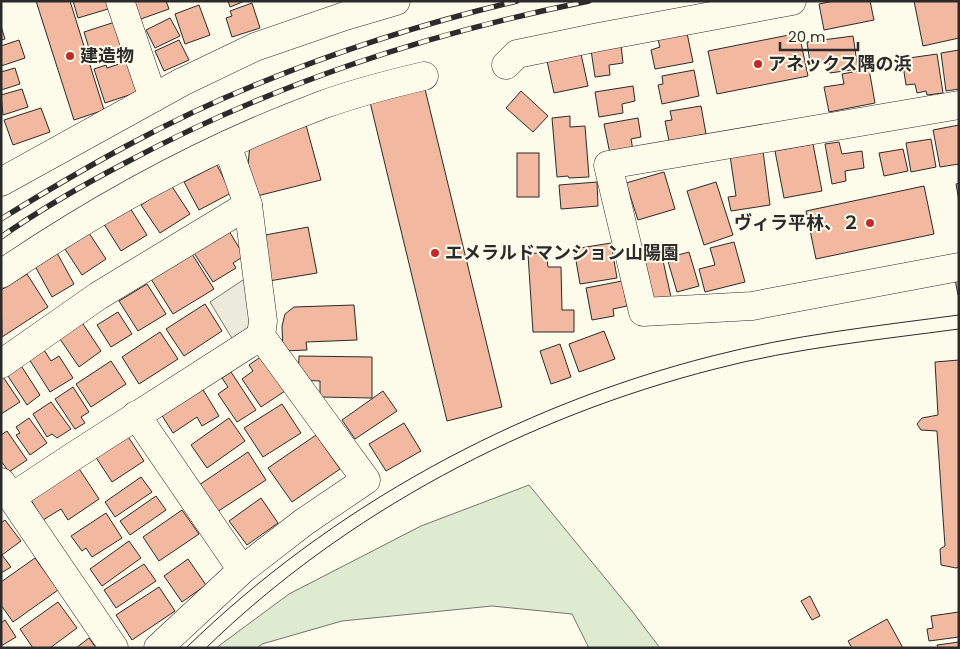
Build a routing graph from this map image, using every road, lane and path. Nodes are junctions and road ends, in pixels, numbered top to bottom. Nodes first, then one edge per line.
1 (120, 1) edge
2 (396, 1) edge
3 (792, 1) edge
4 (506, 65) dead end
5 (424, 76) dead end
6 (153, 98) junction
7 (959, 105) edge
8 (227, 145) junction
9 (1, 182) edge
10 (248, 205) junction
11 (959, 267) edge
12 (1, 274) edge
13 (261, 336) junction
14 (1, 364) edge
15 (136, 415) junction
16 (6, 490) edge
17 (242, 570) junction
18 (114, 648) edge
19 (158, 648) edge

1 - 6 street
2 - 6 street
3 - 4 street
5 - 8 street
6 - 9 street
7 - 11 street
8 - 10 street
8 - 12 street
10 - 13 street
10 - 14 street
13 - 15 street
13 - 17 street
15 - 16 street
15 - 17 street
16 - 18 street
17 - 19 street

